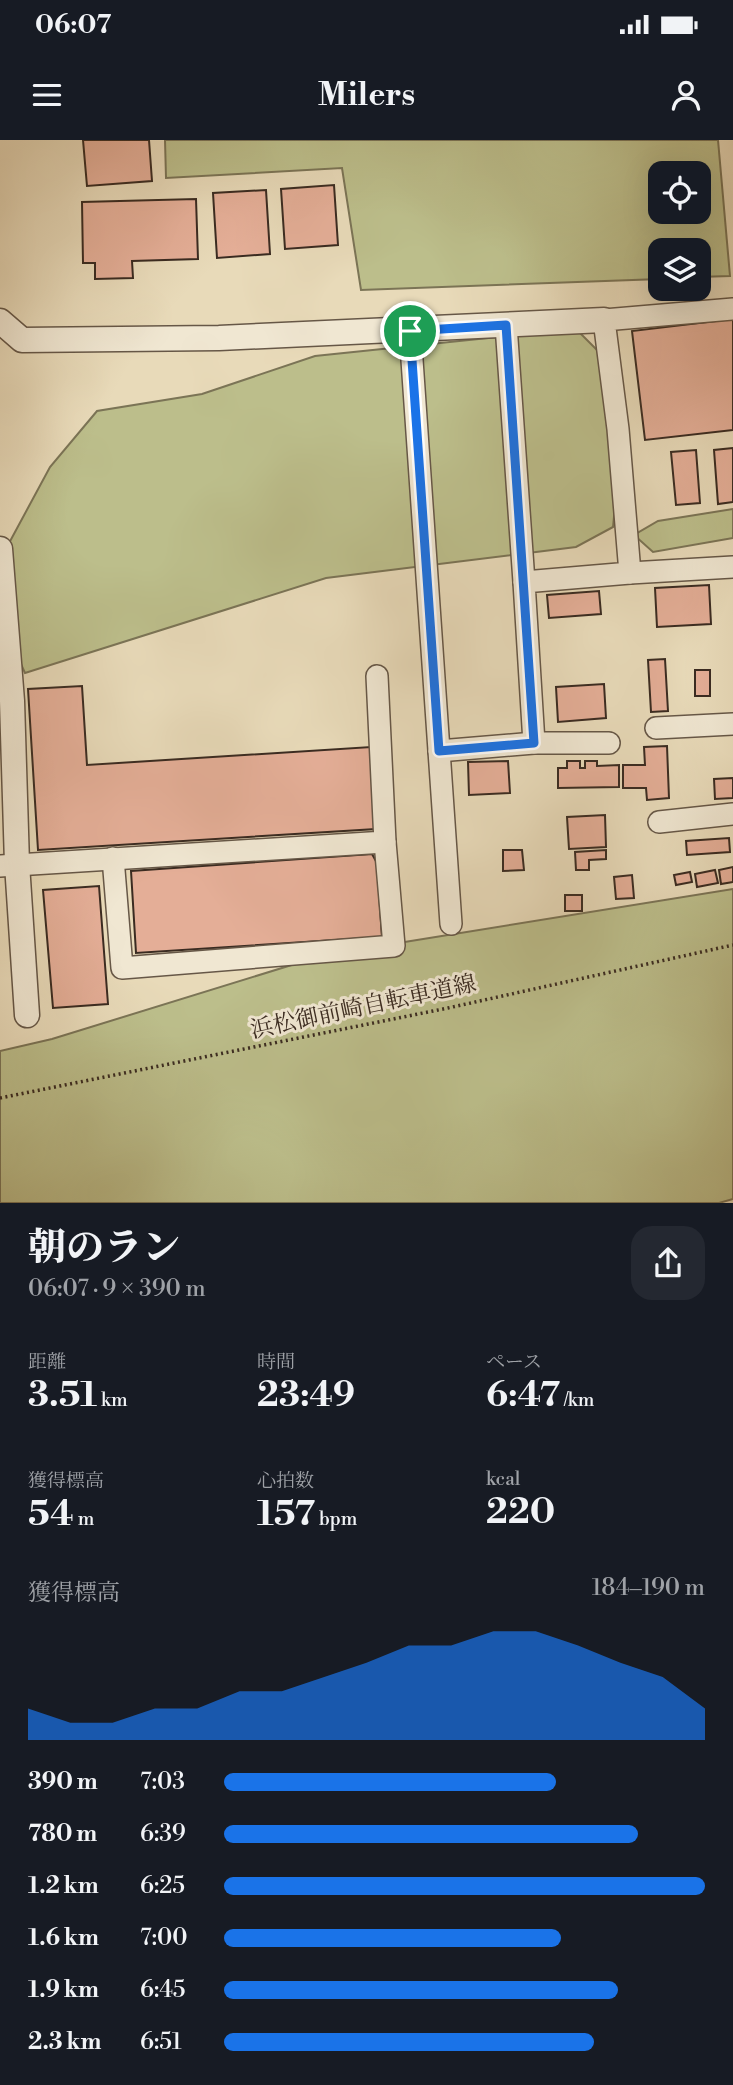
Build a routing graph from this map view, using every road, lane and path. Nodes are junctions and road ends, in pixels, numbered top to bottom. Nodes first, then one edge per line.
1 (733, 309) edge
2 (604, 320) junction
3 (0, 321) edge
4 (506, 325) junction
5 (410, 331) junction
6 (0, 550) edge
7 (733, 567) edge
8 (630, 573) junction
9 (524, 582) junction
10 (377, 676) dead end
11 (733, 724) edge
12 (656, 728) dead end
13 (534, 743) junction
14 (609, 743) dead end
15 (439, 751) junction
16 (733, 814) edge
17 (659, 822) dead end
18 (385, 842) junction
19 (113, 858) junction
20 (9, 865) edge
21 (451, 924) dead end
22 (733, 945) edge
23 (27, 1015) dead end
24 (0, 1098) edge

1 - 2 street
2 - 4 street
2 - 8 street
3 - 5 street
4 - 5 street
4 - 9 street
5 - 15 street
6 - 20 street
7 - 8 street
8 - 9 street
9 - 13 street
10 - 18 street
11 - 12 street
13 - 14 street
13 - 15 street
15 - 21 street
16 - 17 street
18 - 19 street
18 - 19 street
19 - 20 street
20 - 23 street
22 - 24 path, 浜松御前崎自転車道線

